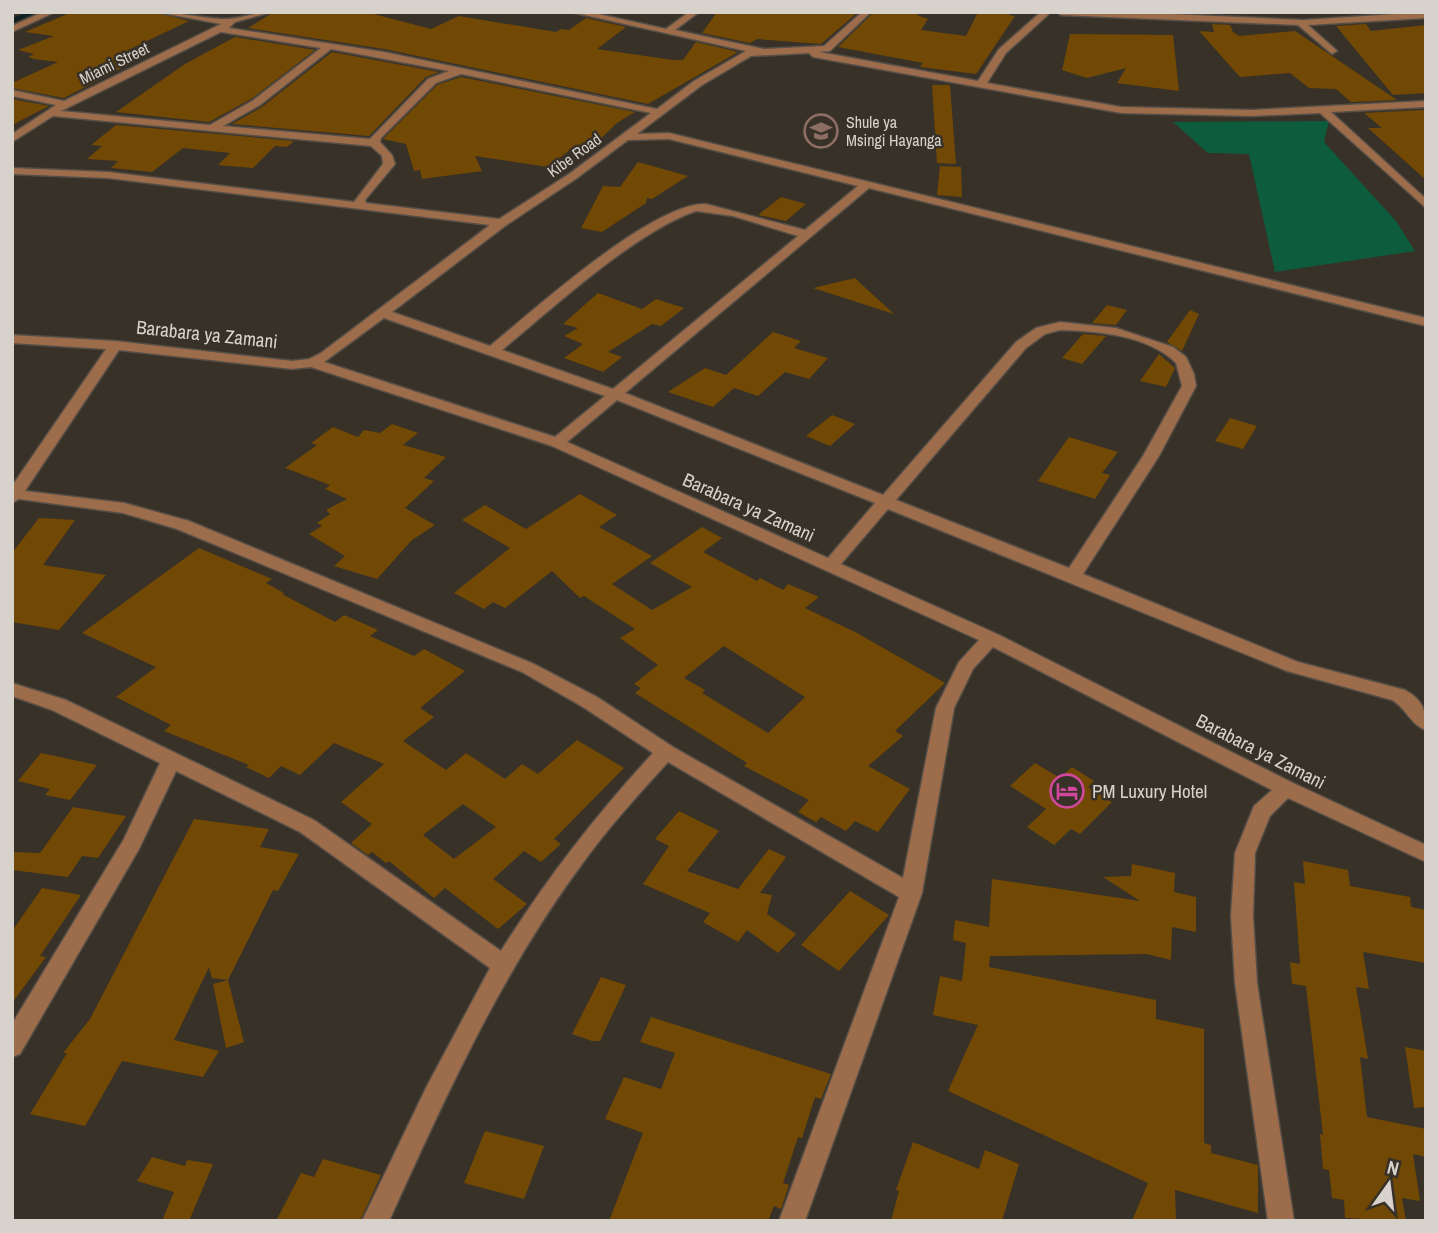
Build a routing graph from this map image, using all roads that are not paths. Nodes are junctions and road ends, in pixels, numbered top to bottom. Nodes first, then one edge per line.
1 (51, 12) edge
2 (161, 12) edge
3 (267, 12) edge
4 (575, 12) edge
5 (695, 12) edge
6 (867, 12) edge
7 (1047, 12) edge
8 (1061, 12) edge
9 (1270, 12) edge
10 (1426, 15) edge
11 (233, 22) junction
12 (1264, 23) junction
13 (1304, 23) junction
14 (12, 29) edge
15 (220, 29) junction
16 (670, 30) junction
17 (331, 45) junction
18 (761, 51) junction
19 (799, 51) junction
20 (1332, 51) dead end
21 (462, 71) junction
22 (981, 85) junction
23 (12, 93) edge
24 (65, 104) junction
25 (1426, 104) edge
26 (1324, 110) junction
27 (659, 112) junction
28 (50, 113) junction
29 (212, 128) junction
30 (624, 137) junction
31 (12, 139) edge
32 (374, 143) junction
33 (12, 171) edge
34 (866, 185) junction
35 (1426, 205) edge
36 (362, 208) junction
37 (501, 223) junction
38 (808, 235) junction
39 (382, 313) junction
40 (1426, 322) edge
41 (12, 339) edge
42 (115, 345) junction
43 (491, 352) junction
44 (312, 363) junction
45 (616, 395) junction
46 (557, 443) junction
47 (14, 496) edge
48 (884, 501) junction
49 (830, 566) junction
50 (1073, 576) junction
51 (991, 638) junction
52 (12, 689) edge
53 (1426, 723) edge
54 (666, 752) junction
55 (172, 759) junction
56 (1286, 788) junction
57 (1426, 854) edge
58 (911, 893) junction
59 (502, 964) junction
60 (12, 1046) edge
61 (375, 1221) edge
62 (792, 1221) edge
63 (1281, 1221) edge

1 - 14 street
2 - 11 street
3 - 11 street
4 - 16 street
5 - 16 street
6 - 19 street, Kibe Road
7 - 22 street
8 - 12 street
9 - 12 street
9 - 13 street
10 - 13 street
11 - 15 street, Miami Street
12 - 13 street
13 - 20 street
15 - 17 street
15 - 24 street, Miami Street
16 - 18 street
17 - 21 street
17 - 29 street
18 - 19 street, Kibe Road
18 - 27 street, Kibe Road
19 - 22 street
21 - 27 street
21 - 32 street
22 - 26 street
23 - 24 street
24 - 28 street, Miami Street
25 - 26 street
26 - 35 street
27 - 30 street, Kibe Road
28 - 29 street
28 - 31 street, Miami Street
29 - 32 street
30 - 34 street
30 - 37 street, Kibe Road
32 - 36 street
33 - 36 street
34 - 38 street
34 - 40 street
36 - 37 street
37 - 39 street, Kibe Road
38 - 43 street
38 - 45 street
39 - 43 street
39 - 44 street, Kibe Road
41 - 42 street, Barabara ya Zamani
42 - 44 street, Barabara ya Zamani
42 - 47 street
43 - 45 street
44 - 46 street, Barabara ya Zamani
45 - 46 street
45 - 48 street
46 - 49 street, Barabara ya Zamani
47 - 54 street
48 - 49 street
48 - 50 street
48 - 50 street
49 - 51 street, Barabara ya Zamani
50 - 53 street
51 - 56 street, Barabara ya Zamani
51 - 58 street
52 - 55 street
54 - 58 street
54 - 59 street
55 - 59 street
55 - 60 street
56 - 57 street, Barabara ya Zamani
56 - 63 street
58 - 62 street
59 - 61 street

